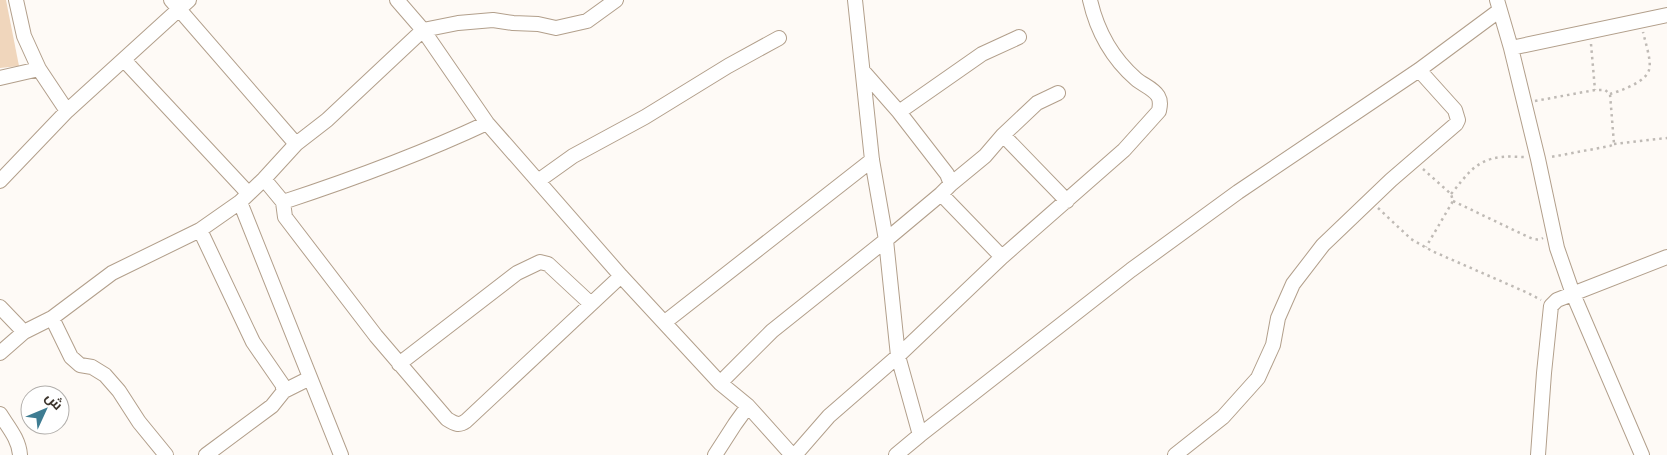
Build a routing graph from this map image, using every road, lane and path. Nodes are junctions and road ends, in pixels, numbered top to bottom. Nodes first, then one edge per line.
1 (16, 0) edge
2 (398, 0) edge
3 (616, 0) edge
4 (855, 0) edge
5 (1090, 0) edge
6 (179, 3) edge
7 (1499, 5) edge
8 (1667, 15) edge
9 (1641, 20) junction
10 (423, 30) junction
11 (1590, 31) junction
12 (1019, 37) dead end
13 (779, 38) dead end
14 (1511, 48) junction
15 (124, 60) junction
16 (39, 69) junction
17 (1419, 70) junction
18 (863, 71) junction
19 (0, 78) edge
20 (1058, 93) dead end
21 (1610, 94) dead end
22 (1524, 103) junction
23 (67, 111) junction
24 (899, 112) junction
25 (488, 123) junction
26 (1003, 135) junction
27 (1667, 138) edge
28 (296, 144) junction
29 (1614, 144) dead end
30 (872, 160) junction
31 (1413, 161) junction
32 (264, 179) junction
33 (0, 181) edge
34 (538, 181) junction
35 (946, 189) junction
36 (244, 198) junction
37 (1371, 200) junction
38 (1067, 201) junction
39 (1453, 201) junction
40 (283, 202) junction
41 (200, 230) junction
42 (1554, 231) junction
43 (886, 240) junction
44 (1426, 247) junction
45 (1002, 257) junction
46 (1667, 258) edge
47 (621, 276) junction
48 (1573, 294) junction
49 (591, 304) junction
50 (1551, 306) junction
51 (0, 307) edge
52 (52, 318) junction
53 (665, 322) junction
54 (24, 332) junction
55 (0, 353) edge
56 (898, 356) junction
57 (399, 364) junction
58 (310, 378) junction
59 (720, 383) junction
60 (284, 391) junction
61 (748, 406) junction
62 (0, 414) edge
63 (920, 435) junction
64 (20, 455) edge
65 (166, 455) edge
66 (206, 455) edge
67 (341, 455) edge
68 (715, 455) edge
69 (794, 455) edge
70 (896, 455) edge
71 (1174, 455) edge
72 (1538, 455) edge
73 (1642, 455) edge

1 - 16 street
2 - 10 street
3 - 10 street
4 - 18 street
5 - 38 street
6 - 15 street
6 - 28 street
7 - 14 street
7 - 17 street
8 - 9 street
9 - 11 street
9 - 21 path
10 - 25 street
10 - 28 street
11 - 14 street
11 - 22 path
12 - 24 street
13 - 34 street
14 - 22 street
15 - 23 street
15 - 36 street
16 - 19 street
16 - 23 street
17 - 31 street
17 - 63 street
18 - 24 street
18 - 30 street
20 - 26 street
22 - 42 street
23 - 33 street
24 - 35 street
25 - 34 street
25 - 40 street
26 - 35 street
26 - 38 street
27 - 29 path
28 - 32 street
30 - 43 street
30 - 53 street
31 - 37 street
31 - 39 path
32 - 36 street
32 - 40 street
34 - 47 street
35 - 43 street
35 - 45 street
36 - 41 street
36 - 58 street
37 - 44 path
37 - 71 street
38 - 45 street
39 - 42 path
39 - 44 path
40 - 57 street
41 - 52 street
41 - 60 street
42 - 48 street
43 - 56 street
43 - 59 street
44 - 50 path
45 - 56 street
46 - 48 street
47 - 49 street
47 - 53 street
48 - 50 street
48 - 73 street
49 - 57 street
49 - 57 street
50 - 72 street
51 - 54 street
52 - 54 street
52 - 65 street
53 - 59 street
54 - 55 street
56 - 63 street
56 - 69 street
58 - 60 street
58 - 67 street
59 - 61 street
60 - 66 street
61 - 68 street
61 - 69 street
62 - 64 street
63 - 70 street

